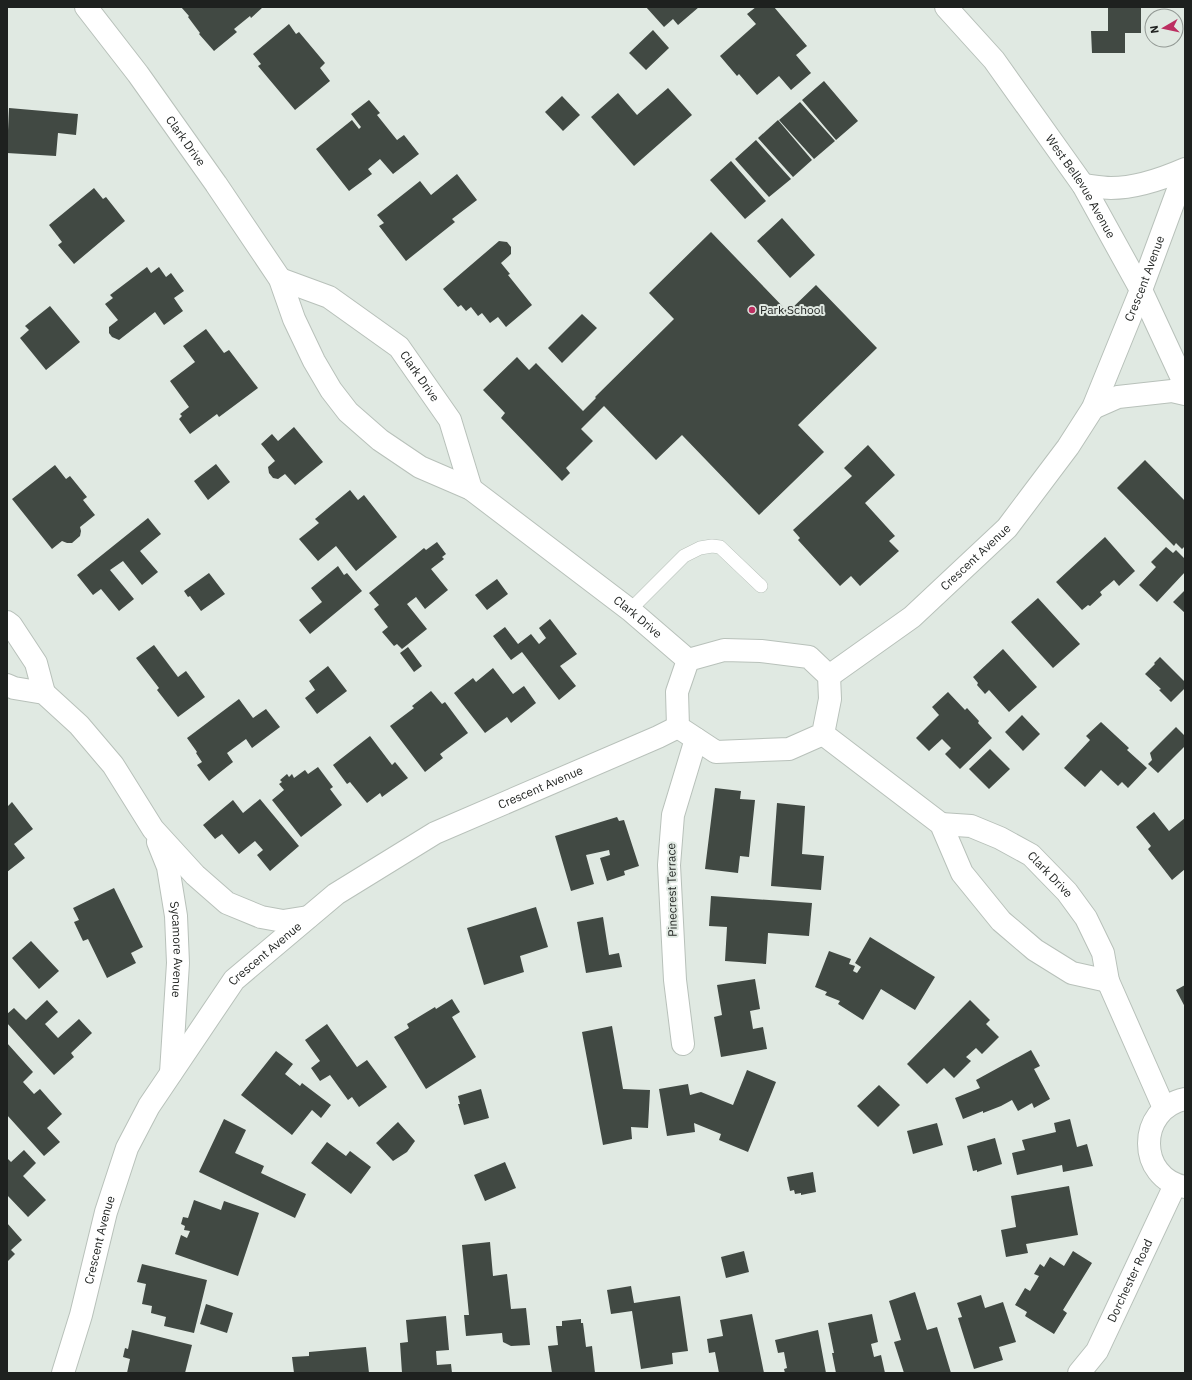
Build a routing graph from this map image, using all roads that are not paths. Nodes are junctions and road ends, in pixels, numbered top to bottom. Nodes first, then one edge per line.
1 (86, 7) edge
2 (946, 7) edge
3 (1185, 170) edge
4 (1083, 185) junction
5 (280, 279) junction
6 (1141, 290) junction
7 (1185, 385) edge
8 (1185, 394) edge
9 (1092, 408) junction
10 (471, 489) junction
11 (761, 586) dead end
12 (630, 610) junction
13 (7, 622) edge
14 (688, 660) junction
15 (828, 676) junction
16 (7, 685) edge
17 (44, 693) junction
18 (678, 727) junction
19 (823, 734) junction
20 (696, 739) junction
21 (941, 824) junction
22 (153, 829) junction
23 (308, 917) junction
24 (1108, 981) junction
25 (683, 1044) dead end
26 (171, 1074) junction
27 (1185, 1099) edge
28 (1164, 1108) junction
29 (1180, 1186) edge
30 (63, 1373) edge
31 (1079, 1373) edge

1 - 5 street, Clark Drive
2 - 4 street, West Bellevue Avenue
3 - 4 street, Crescent Avenue
3 - 6 street, Crescent Avenue
4 - 6 street, West Bellevue Avenue
5 - 10 street, Clark Drive
5 - 10 street, Clark Drive
6 - 7 street, West Bellevue Avenue
6 - 9 street, Crescent Avenue
8 - 9 street
9 - 15 street, Crescent Avenue
10 - 12 street, Clark Drive
11 - 12 lane
12 - 14 street, Clark Drive
13 - 17 street
14 - 15 street
14 - 18 street
15 - 19 street
16 - 17 street
17 - 22 street, Sycamore Avenue
18 - 20 street
18 - 23 street, Crescent Avenue
19 - 20 street
19 - 21 street
20 - 25 street, Pinecrest Terrace
21 - 24 street
21 - 24 street, Clark Drive
22 - 23 street, Sycamore Avenue
22 - 26 street, Sycamore Avenue
23 - 26 street, Crescent Avenue
24 - 28 street, Clark Drive
26 - 30 street, Crescent Avenue
27 - 28 street
28 - 29 street
29 - 31 street, Dorchester Road

